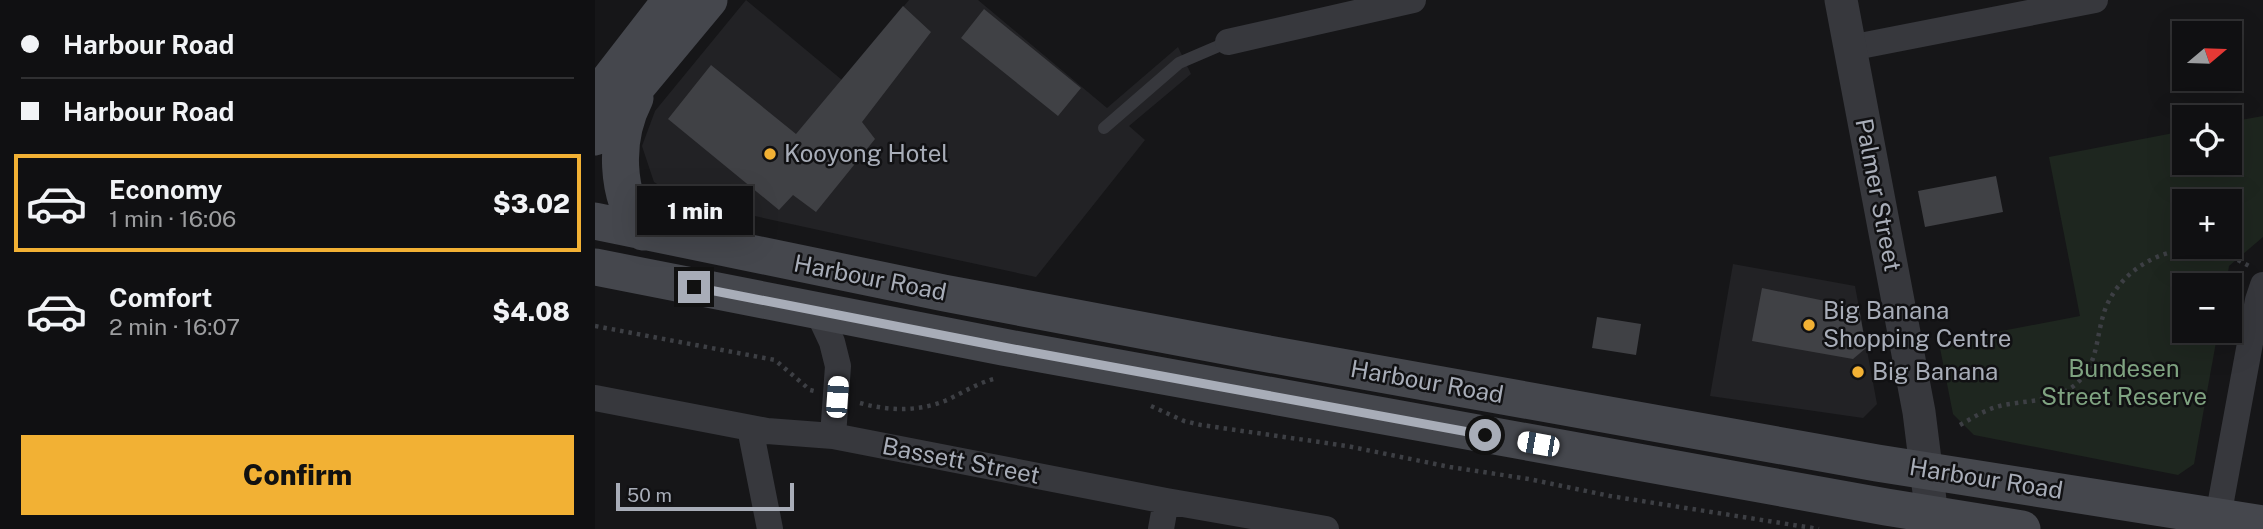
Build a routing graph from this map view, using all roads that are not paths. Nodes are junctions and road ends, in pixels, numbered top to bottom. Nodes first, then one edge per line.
1 (709, 0) edge
2 (1413, 0) edge
3 (1841, 0) edge
4 (2095, 0) edge
5 (669, 3) edge
6 (1228, 42) joint
7 (1850, 48) junction
8 (595, 55) edge
9 (650, 71) junction
10 (595, 98) edge
11 (1104, 128) dead end
12 (595, 137) edge
13 (595, 221) edge
14 (643, 232) junction
15 (595, 267) edge
16 (2260, 278) edge
17 (818, 312) junction
18 (595, 398) edge
19 (750, 428) junction
20 (833, 436) junction
21 (1927, 470) junction
22 (1166, 501) junction
23 (2218, 517) junction
24 (1932, 522) edge
25 (2263, 524) edge
26 (770, 529) edge
27 (1161, 529) edge
28 (1326, 529) edge
29 (2022, 529) edge

1 - 9 main road
2 - 6 street
3 - 7 street, Palmer Street
4 - 7 street
5 - 8 main road
5 - 10 main road
6 - 11 lane
7 - 21 street, Palmer Street
9 - 12 main road
9 - 14 main road
13 - 14 main road, Harbour Road
14 - 21 main road, Harbour Road
15 - 17 main road, Harbour Road
16 - 23 street
17 - 20 street
17 - 24 main road, Harbour Road
18 - 19 street, Bassett Street
19 - 20 street, Bassett Street
19 - 26 street
20 - 22 street, Bassett Street
21 - 23 main road, Harbour Road
21 - 24 street, Palmer Street
22 - 27 street
22 - 28 street, Bassett Street
23 - 25 main road, Harbour Road
24 - 29 main road, Harbour Road

